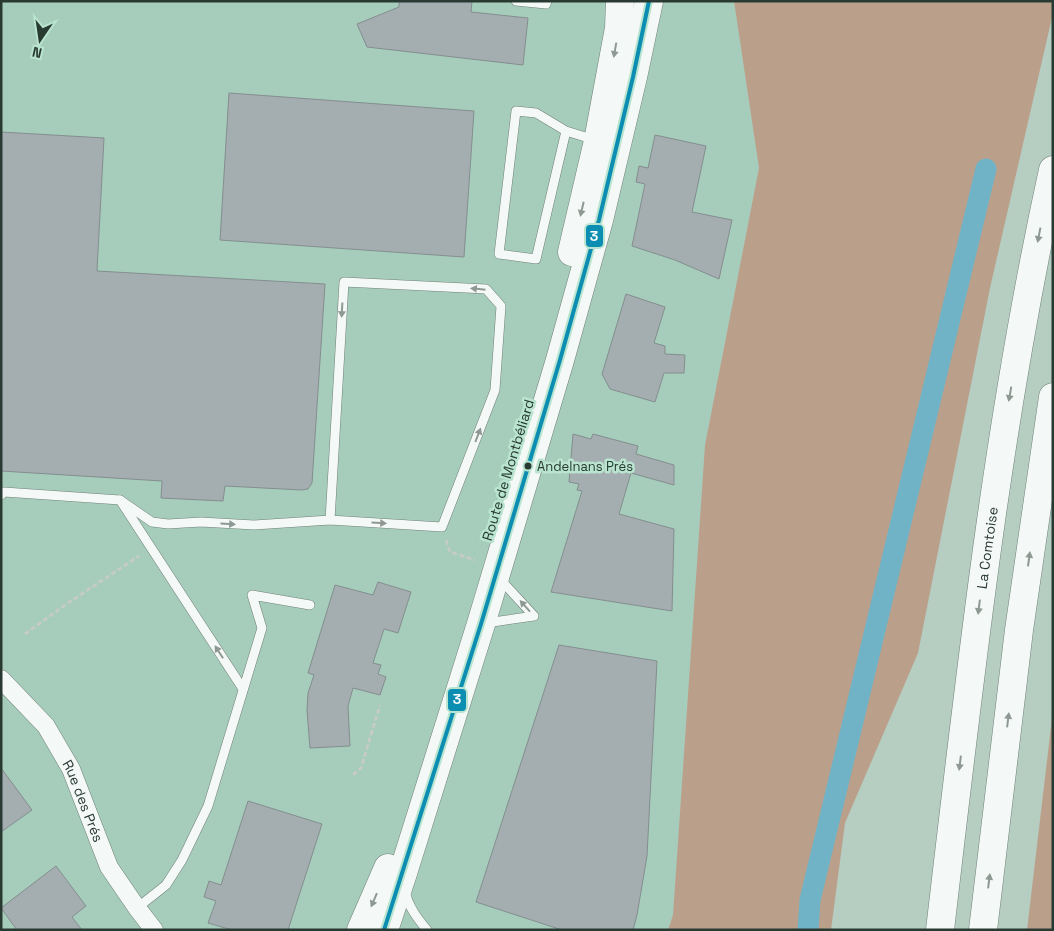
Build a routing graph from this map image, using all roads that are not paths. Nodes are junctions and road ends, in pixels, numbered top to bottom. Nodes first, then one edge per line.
1 (516, 1) edge
2 (547, 1) edge
3 (620, 1) edge
4 (649, 1) edge
5 (566, 131) junction
6 (598, 140) junction
7 (1053, 170) edge
8 (1053, 397) edge
9 (2, 493) edge
10 (120, 500) junction
11 (330, 520) junction
12 (488, 568) junction
13 (310, 605) dead end
14 (481, 624) junction
15 (1, 679) edge
16 (243, 689) junction
17 (402, 876) junction
18 (137, 908) junction
19 (154, 930) edge
20 (361, 930) edge
21 (384, 930) edge
22 (427, 930) edge
23 (940, 930) edge
24 (983, 930) edge

1 - 2 lane
3 -> 6 main road, Route de Montbéliard
4 - 12 main road, Route de Montbéliard
5 - 5 lane
5 - 6 lane
6 -> 12 main road, Route de Montbéliard
7 -> 23 main road, La Comtoise
24 -> 8 main road
9 - 10 lane
10 -> 11 lane
16 -> 10 lane
11 -> 11 lane
12 - 14 main road, Route de Montbéliard
14 -> 12 lane
12 -> 20 main road, Route de Montbéliard
13 - 16 lane
14 - 17 main road, Route de Montbéliard
15 - 18 street, Rue des Prés
16 - 18 lane
17 - 21 main road, Route de Montbéliard
17 - 22 lane
18 - 19 street, Rue des Prés

